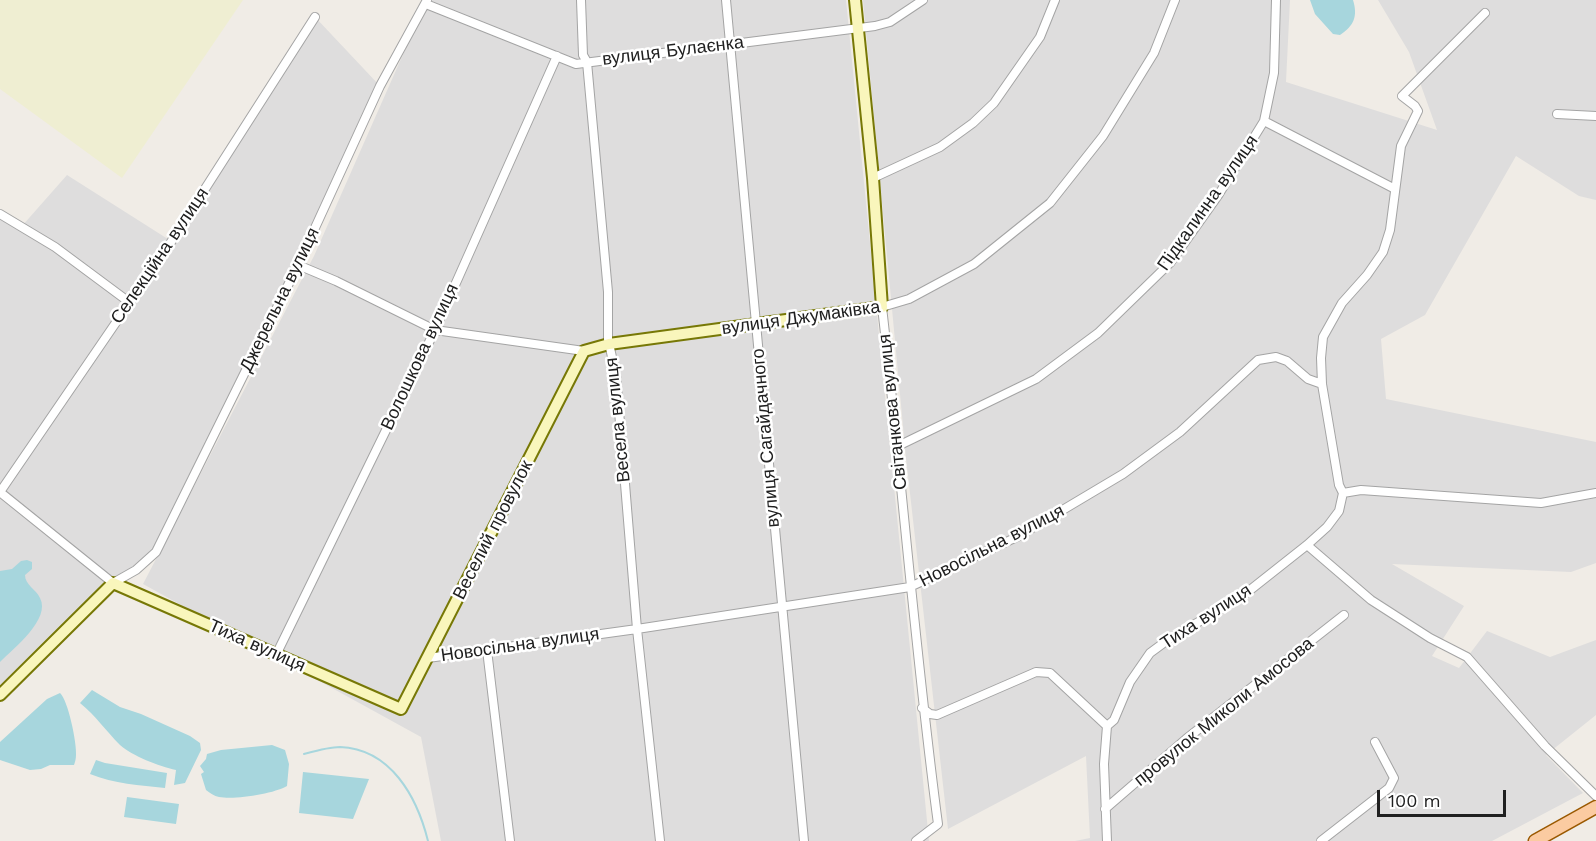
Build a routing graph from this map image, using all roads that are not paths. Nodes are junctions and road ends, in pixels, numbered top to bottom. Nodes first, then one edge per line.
1 (581, 0) edge
2 (726, 0) edge
3 (855, 0) edge
4 (923, 0) edge
5 (1054, 0) edge
6 (1175, 0) edge
7 (1276, 0) edge
8 (427, 2) edge
9 (1485, 13) dead end
10 (315, 17) dead end
11 (858, 29) junction
12 (728, 44) junction
13 (557, 57) junction
14 (587, 62) junction
15 (1557, 114) dead end
16 (1596, 116) edge
17 (1264, 121) junction
18 (873, 178) junction
19 (1395, 189) junction
20 (0, 214) edge
21 (298, 265) junction
22 (129, 302) junction
23 (882, 307) junction
24 (756, 324) junction
25 (435, 330) junction
26 (609, 344) junction
27 (584, 351) junction
28 (1322, 384) junction
29 (898, 446) junction
30 (0, 492) edge
31 (1343, 493) junction
32 (1596, 493) edge
33 (1307, 545) junction
34 (113, 583) junction
35 (910, 587) junction
36 (781, 608) junction
37 (1344, 615) dead end
38 (637, 629) junction
39 (488, 650) junction
40 (276, 655) junction
41 (428, 658) junction
42 (0, 695) edge
43 (922, 708) junction
44 (401, 710) joint
45 (1107, 726) junction
46 (1375, 742) dead end
47 (1596, 796) edge
48 (1596, 807) edge
49 (1105, 809) junction
50 (510, 841) edge
51 (660, 841) edge
52 (804, 841) edge
53 (916, 841) edge
54 (1107, 841) edge
55 (1321, 841) edge
56 (1535, 841) edge

1 - 14 street, Весела вулиця
2 - 12 street, вулиця Сагайдачного
3 - 11 street, Світанкова вулиця
4 - 11 street, вулиця Булаєнка
5 - 18 street
6 - 23 street, вулиця Джумаківка
7 - 17 street, Підкалинна вулиця
8 - 13 street, вулиця Булаєнка
8 - 21 street, Джерельна вулиця
9 - 19 street
10 - 22 street, Селекційна вулиця
11 - 12 street, вулиця Булаєнка
11 - 18 street, Світанкова вулиця
12 - 14 street, вулиця Булаєнка
12 - 24 street, вулиця Сагайдачного
13 - 14 street, вулиця Булаєнка
13 - 25 street, Волошкова вулиця
14 - 26 street, Весела вулиця
15 - 16 street
17 - 19 street
17 - 29 street, Підкалинна вулиця
18 - 23 street, Світанкова вулиця
19 - 28 street
20 - 22 street
21 - 25 street, вулиця Джумаківка
21 - 34 street, Джерельна вулиця
22 - 30 street, Селекційна вулиця
23 - 24 street, вулиця Джумаківка
23 - 29 street, Світанкова вулиця
24 - 26 street, вулиця Джумаківка
24 - 36 street, вулиця Сагайдачного
25 - 27 street, вулиця Джумаківка
25 - 40 street, Волошкова вулиця
26 - 27 street, вулиця Джумаківка
26 - 38 street, Весела вулиця
27 - 41 street, Веселий провулок
28 - 31 street
28 - 35 street, Новосільна вулиця
29 - 35 street, Світанкова вулиця
30 - 34 street, Селекційна вулиця
31 - 32 street
31 - 33 street, Тиха вулиця
33 - 45 street, Тиха вулиця
33 - 47 street
34 - 40 street, Тиха вулиця
34 - 42 street
35 - 36 street, Новосільна вулиця
35 - 43 street, Світанкова вулиця
36 - 38 street, Новосільна вулиця
36 - 52 street, вулиця Сагайдачного
37 - 49 street, провулок Миколи Амосова
38 - 39 street, Новосільна вулиця
38 - 51 street, Весела вулиця
39 - 41 street, Новосільна вулиця
39 - 50 street
40 - 44 street, Тиха вулиця
41 - 44 street, Веселий провулок
43 - 45 street
43 - 53 street, Світанкова вулиця
45 - 49 street
46 - 55 street
48 - 56 main road
49 - 54 street

